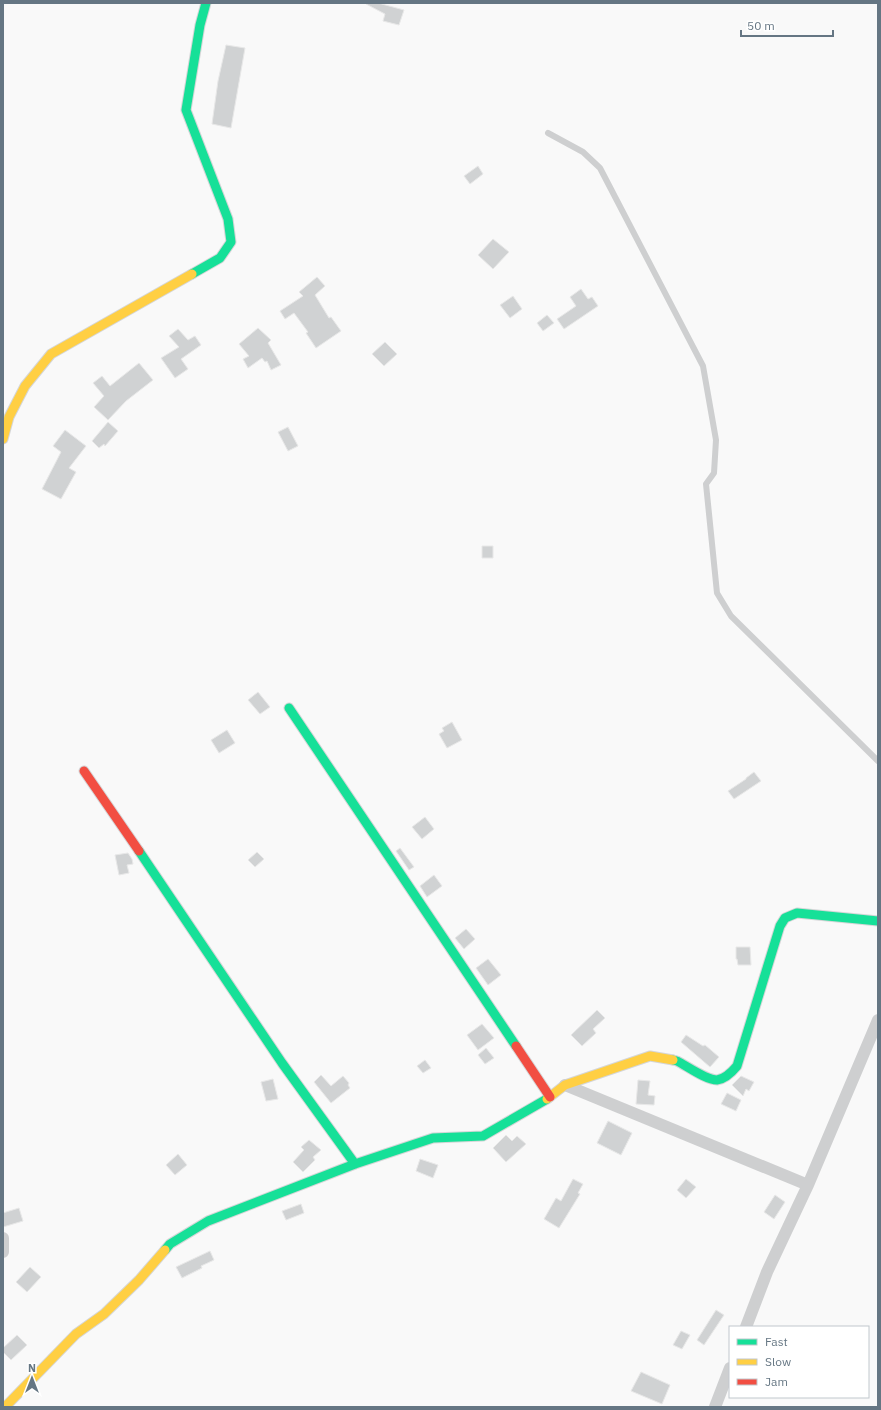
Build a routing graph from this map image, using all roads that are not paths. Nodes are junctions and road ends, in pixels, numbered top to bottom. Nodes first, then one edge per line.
1 (206, 3) edge
2 (548, 133) dead end
3 (3, 439) edge
4 (289, 708) dead end
5 (878, 761) edge
6 (84, 771) dead end
7 (878, 921) edge
8 (878, 1020) edge
9 (565, 1085) junction
10 (550, 1097) junction
11 (355, 1164) junction
12 (808, 1185) junction
13 (3, 1238) edge
14 (3, 1252) edge
15 (746, 1326) edge
16 (729, 1371) edge
17 (6, 1407) edge
18 (715, 1407) edge

1 - 3 street
2 - 5 lane
4 - 10 street
6 - 11 street
7 - 9 street
8 - 12 street
9 - 10 street
9 - 12 street
10 - 11 street
11 - 17 street
12 - 15 street
13 - 14 street
16 - 18 street

